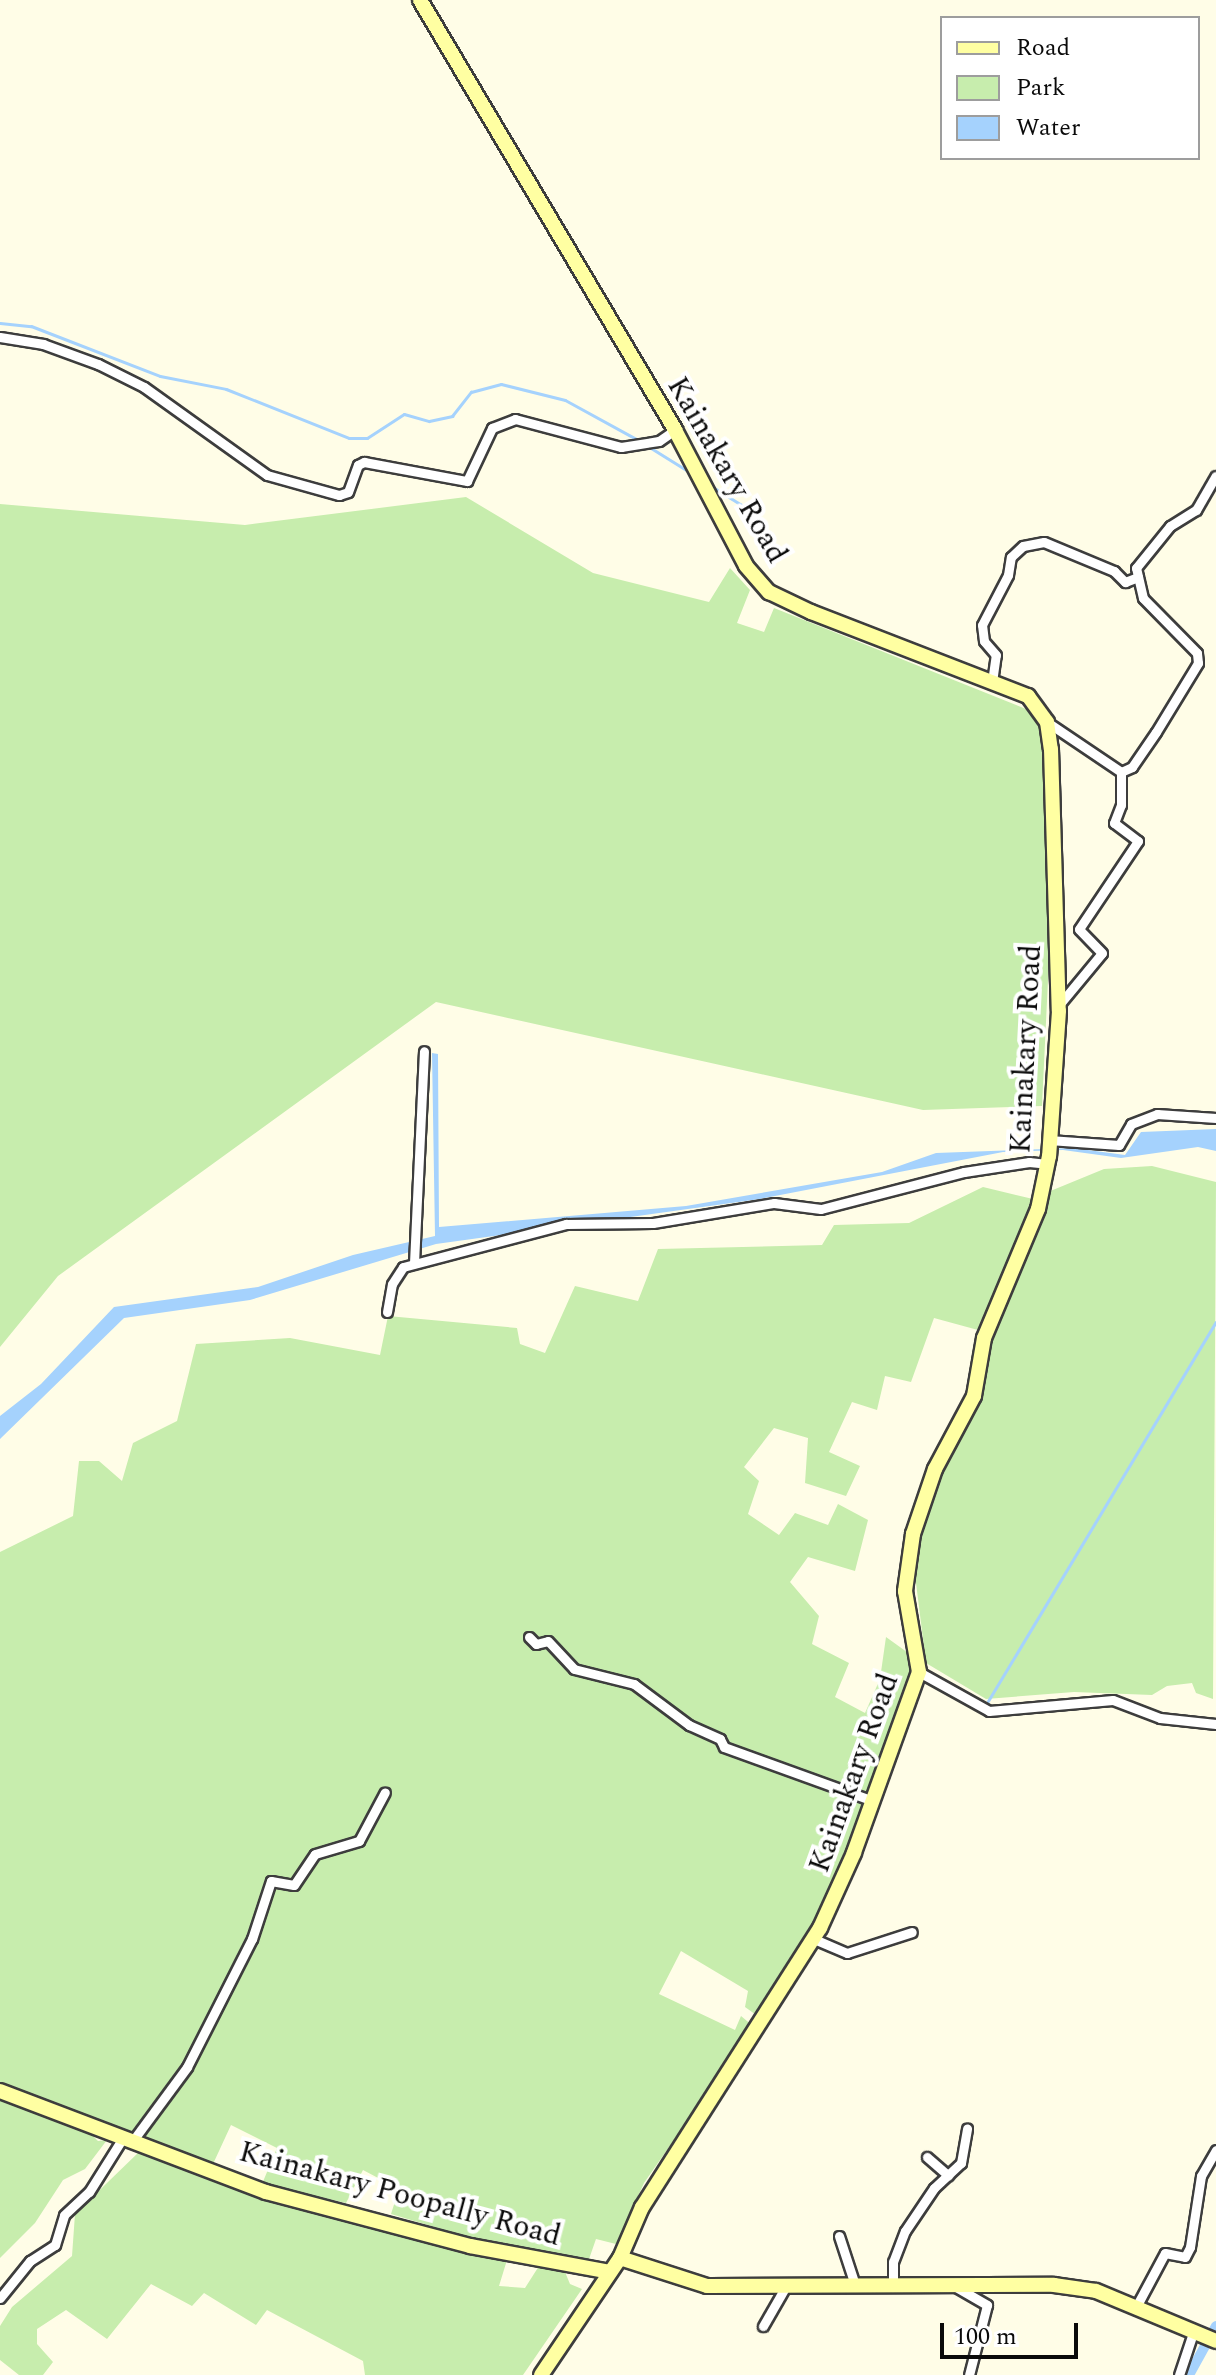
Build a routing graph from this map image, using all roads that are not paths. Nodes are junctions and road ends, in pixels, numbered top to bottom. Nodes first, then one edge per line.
1 (420, 0) edge
2 (0, 337) edge
3 (677, 432) junction
4 (1216, 476) edge
5 (1138, 577) junction
6 (992, 682) junction
7 (1047, 722) junction
8 (1121, 772) junction
9 (1059, 1005) junction
10 (424, 1051) dead end
11 (1216, 1118) edge
12 (1049, 1151) junction
13 (414, 1263) junction
14 (387, 1312) dead end
15 (529, 1637) dead end
16 (919, 1672) junction
17 (1216, 1724) edge
18 (385, 1792) dead end
19 (873, 1801) junction
20 (912, 1932) dead end
21 (814, 1939) junction
22 (0, 2091) edge
23 (967, 2129) dead end
24 (129, 2138) junction
25 (1216, 2150) edge
26 (927, 2157) dead end
27 (948, 2175) junction
28 (839, 2236) dead end
29 (620, 2258) junction
30 (610, 2272) junction
31 (855, 2285) junction
32 (893, 2285) junction
33 (952, 2285) junction
34 (786, 2286) junction
35 (0, 2298) edge
36 (1136, 2307) junction
37 (763, 2326) dead end
38 (1196, 2334) junction
39 (1216, 2341) edge
40 (541, 2375) edge
41 (969, 2375) edge
42 (1179, 2375) edge

1 - 3 main road, Kainakary Road
2 - 3 street
3 - 6 main road, Kainakary Road
4 - 5 street
5 - 6 street
5 - 8 street
6 - 7 main road, Kainakary Road
7 - 8 street
7 - 9 main road, Kainakary Road
8 - 9 street
9 - 12 main road, Kainakary Road
10 - 13 street
11 - 12 street
12 - 13 street
12 - 16 main road, Kainakary Road
13 - 14 street
15 - 19 street
16 - 17 street
16 - 19 main road, Kainakary Road
18 - 24 street
19 - 21 main road, Kainakary Road
20 - 21 street
21 - 29 main road, Kainakary Road
22 - 24 main road, Kainakary Poopally Road
23 - 27 street
24 - 30 main road, Kainakary Poopally Road
24 - 35 street
25 - 36 street
26 - 27 street
27 - 32 street
28 - 31 street
29 - 30 main road, Kainakary Road
29 - 34 main road
30 - 40 main road, Kainakary Road
31 - 32 main road
31 - 34 main road
32 - 33 main road
33 - 36 main road
33 - 41 street
34 - 37 street
36 - 38 main road
38 - 39 main road
38 - 42 street

